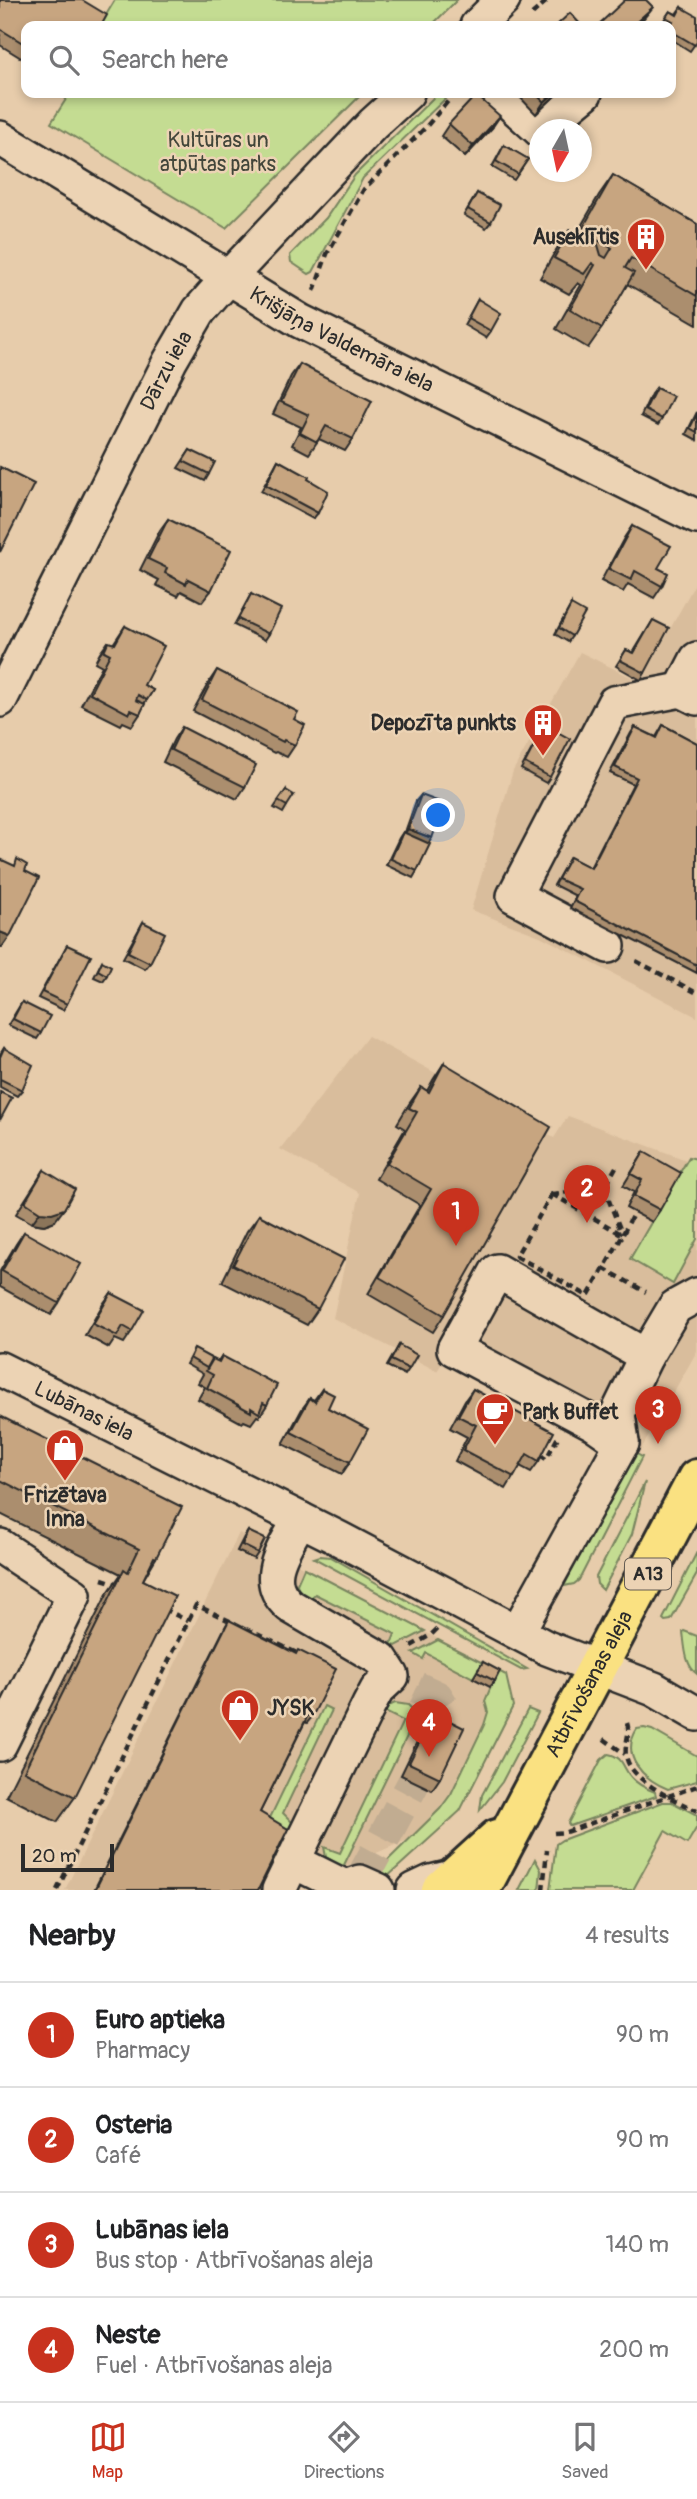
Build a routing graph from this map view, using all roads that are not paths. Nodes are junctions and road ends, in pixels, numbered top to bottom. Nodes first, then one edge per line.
1 (503, 0) edge
2 (482, 21) edge
3 (402, 98) edge
4 (505, 98) edge
5 (579, 98) edge
6 (553, 119) edge
7 (529, 120) edge
8 (0, 138) edge
9 (229, 277) junction
10 (697, 517) edge
11 (697, 659) edge
12 (9, 660) edge
13 (689, 694) edge
14 (0, 700) edge
15 (608, 946) road end
16 (686, 1301) edge
17 (646, 1356) junction
18 (0, 1369) edge
19 (622, 1443) junction
20 (697, 1479) edge
21 (300, 1519) junction
22 (0, 1546) edge
23 (518, 1631) junction
24 (598, 1668) junction
25 (697, 1714) edge
26 (0, 1744) edge
27 (286, 1876) edge
28 (459, 1885) edge
29 (357, 1887) edge
30 (414, 1890) edge

1 - 2 street
3 - 9 street, Dārzu iela
4 - 7 street
5 - 6 street
8 - 9 street, Krišjāņa Valdemāra iela
9 - 10 street, Krišjāņa Valdemāra iela
9 - 12 street, Dārzu iela
11 - 13 street
12 - 14 street, Dārzu iela
13 - 15 street
16 - 17 street
17 - 19 street
17 - 19 street
18 - 21 street, Lubānas iela
19 - 23 street
20 - 24 main road, Atbrīvošanas aleja / A13
21 - 23 street, Lubānas iela
21 - 27 street
22 - 26 street
23 - 24 street, Lubānas iela
24 - 25 street, Lubānas iela
24 - 28 main road, Atbrīvošanas aleja / A13
27 - 29 street
28 - 30 street

